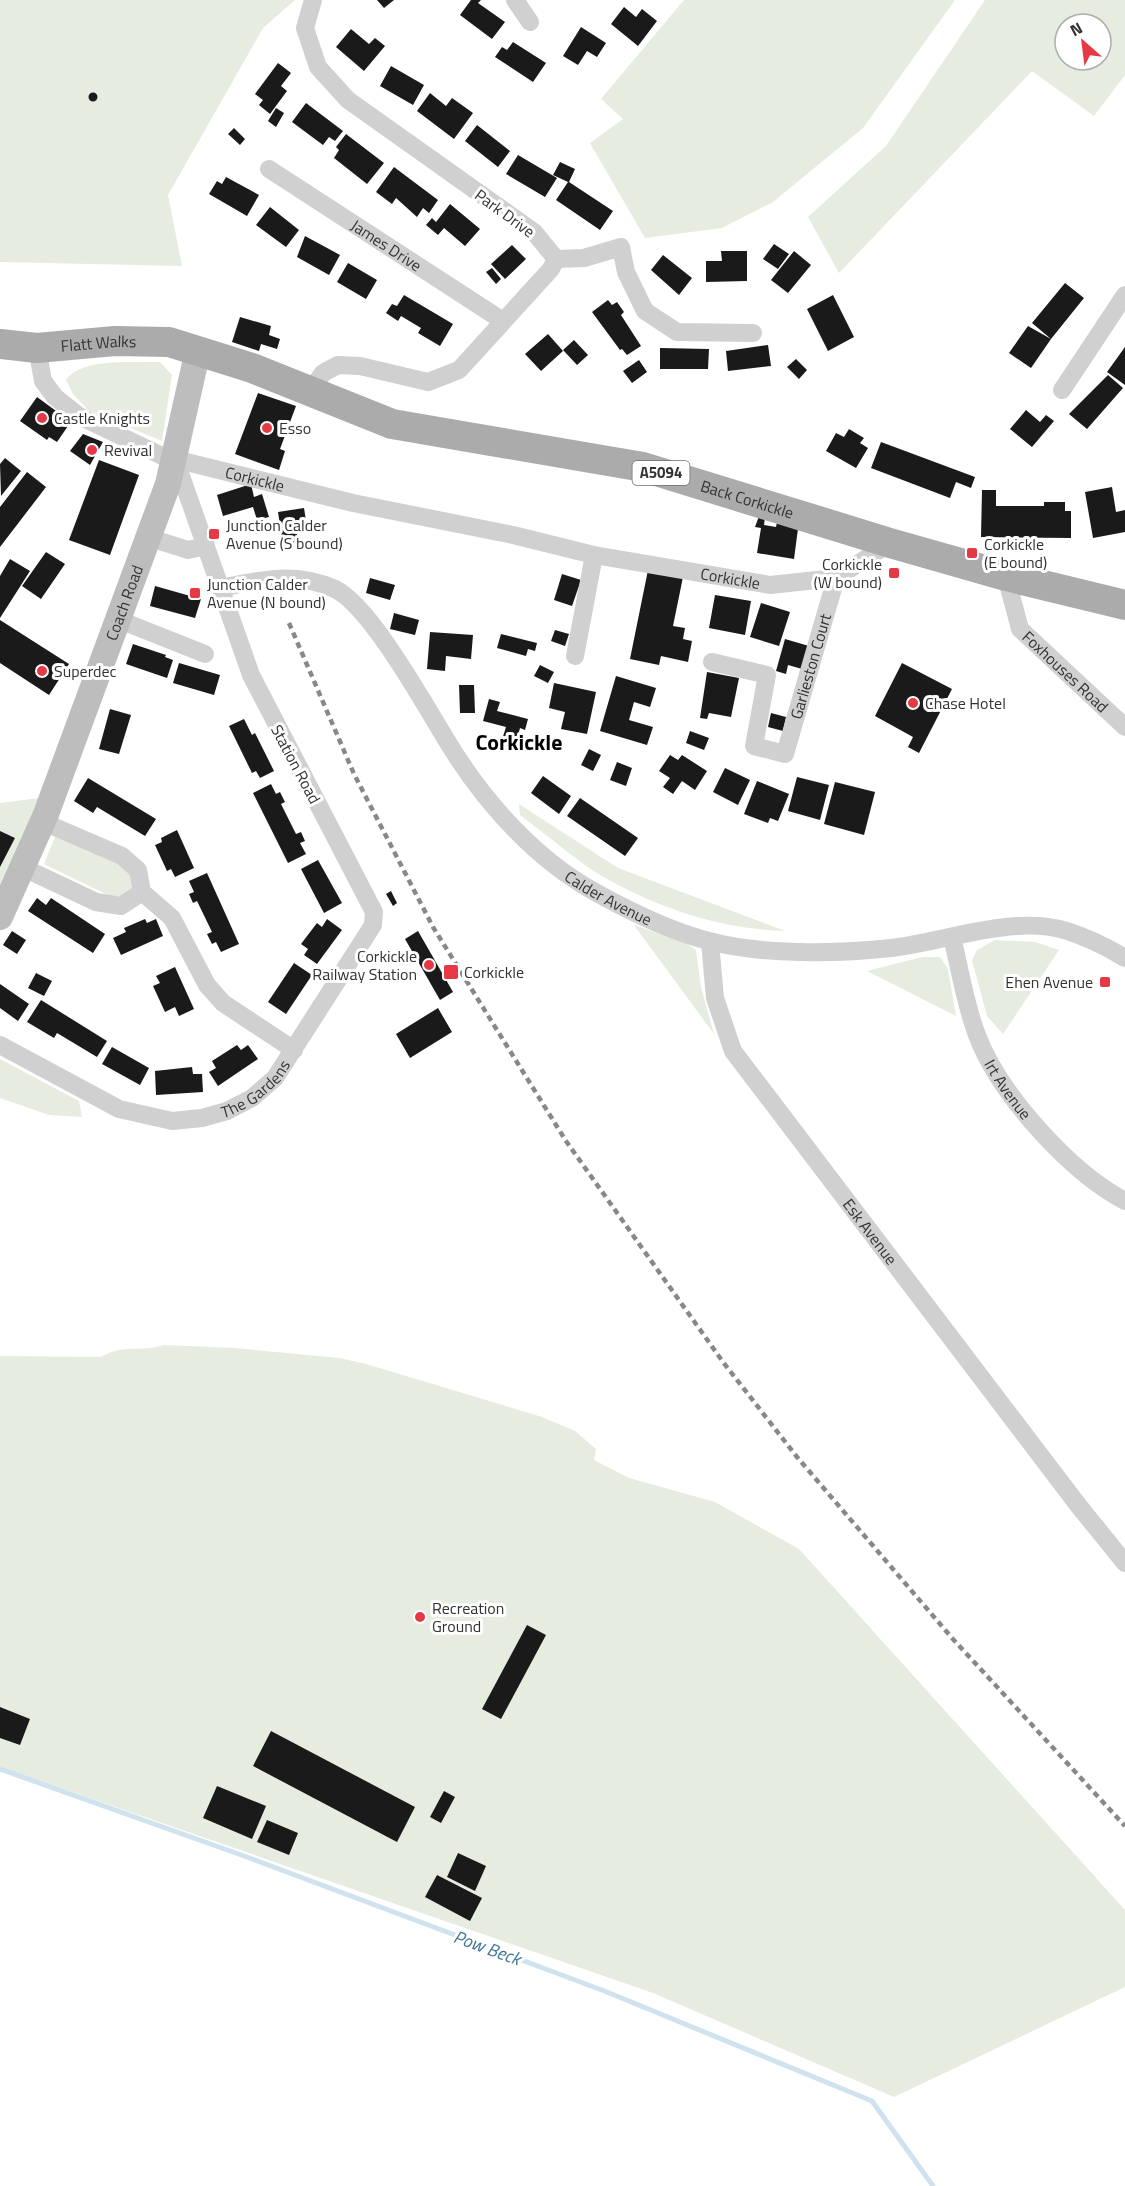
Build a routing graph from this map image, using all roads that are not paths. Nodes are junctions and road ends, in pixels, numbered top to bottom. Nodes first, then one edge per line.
1 (313, 0) edge
2 (515, 0) edge
3 (530, 22) dead end
4 (269, 169) dead end
5 (556, 258) junction
6 (1125, 296) edge
7 (503, 321) junction
8 (753, 333) dead end
9 (0, 344) edge
10 (37, 348) junction
11 (198, 350) junction
12 (311, 390) junction
13 (1062, 390) dead end
14 (175, 459) junction
15 (147, 537) junction
16 (890, 543) junction
17 (206, 546) junction
18 (594, 555) junction
19 (1006, 576) junction
20 (836, 578) junction
21 (219, 588) junction
22 (1125, 605) edge
23 (117, 619) junction
24 (205, 654) dead end
25 (575, 656) dead end
26 (712, 662) dead end
27 (1125, 727) edge
28 (43, 822) junction
29 (24, 868) junction
30 (142, 892) junction
31 (0, 917) edge
32 (952, 937) junction
33 (710, 942) junction
34 (1124, 954) edge
35 (0, 1045) edge
36 (294, 1050) junction
37 (1125, 1202) edge
38 (1119, 1544) edge
39 (1125, 1563) edge

1 - 5 street, Park Drive
2 - 3 street
4 - 7 street, James Drive
5 - 7 street
5 - 8 street
6 - 13 street
7 - 12 street
9 - 10 main road, Flatt Walks / A5094
10 - 11 main road, Flatt Walks / A5094
10 - 14 street, Corkickle
11 - 12 main road, A5094
11 - 14 street, Coach Road
12 - 16 main road, Back Corkickle / A5094
14 - 15 street, Coach Road
14 - 17 street, Station Road
14 - 18 street, Corkickle
15 - 17 street
15 - 23 street, Coach Road
16 - 19 main road, Back Corkickle / A5094
16 - 20 street, Corkickle
17 - 21 street, Station Road
18 - 20 street, Corkickle
18 - 25 street
19 - 22 main road, A5094
19 - 27 street, Foxhouses Road
20 - 26 street, Garlieston Court
21 - 33 street, Calder Avenue
21 - 36 street, Station Road
23 - 24 street
23 - 28 street, Coach Road
28 - 29 street, Coach Road
28 - 30 street, The Gardens
29 - 30 street
29 - 31 street, Coach Road
30 - 36 street, The Gardens
32 - 33 street, Calder Avenue
32 - 34 street, Calder Avenue
32 - 37 street, Irt Avenue
33 - 38 street, Esk Avenue
35 - 36 street, The Gardens
38 - 39 street

